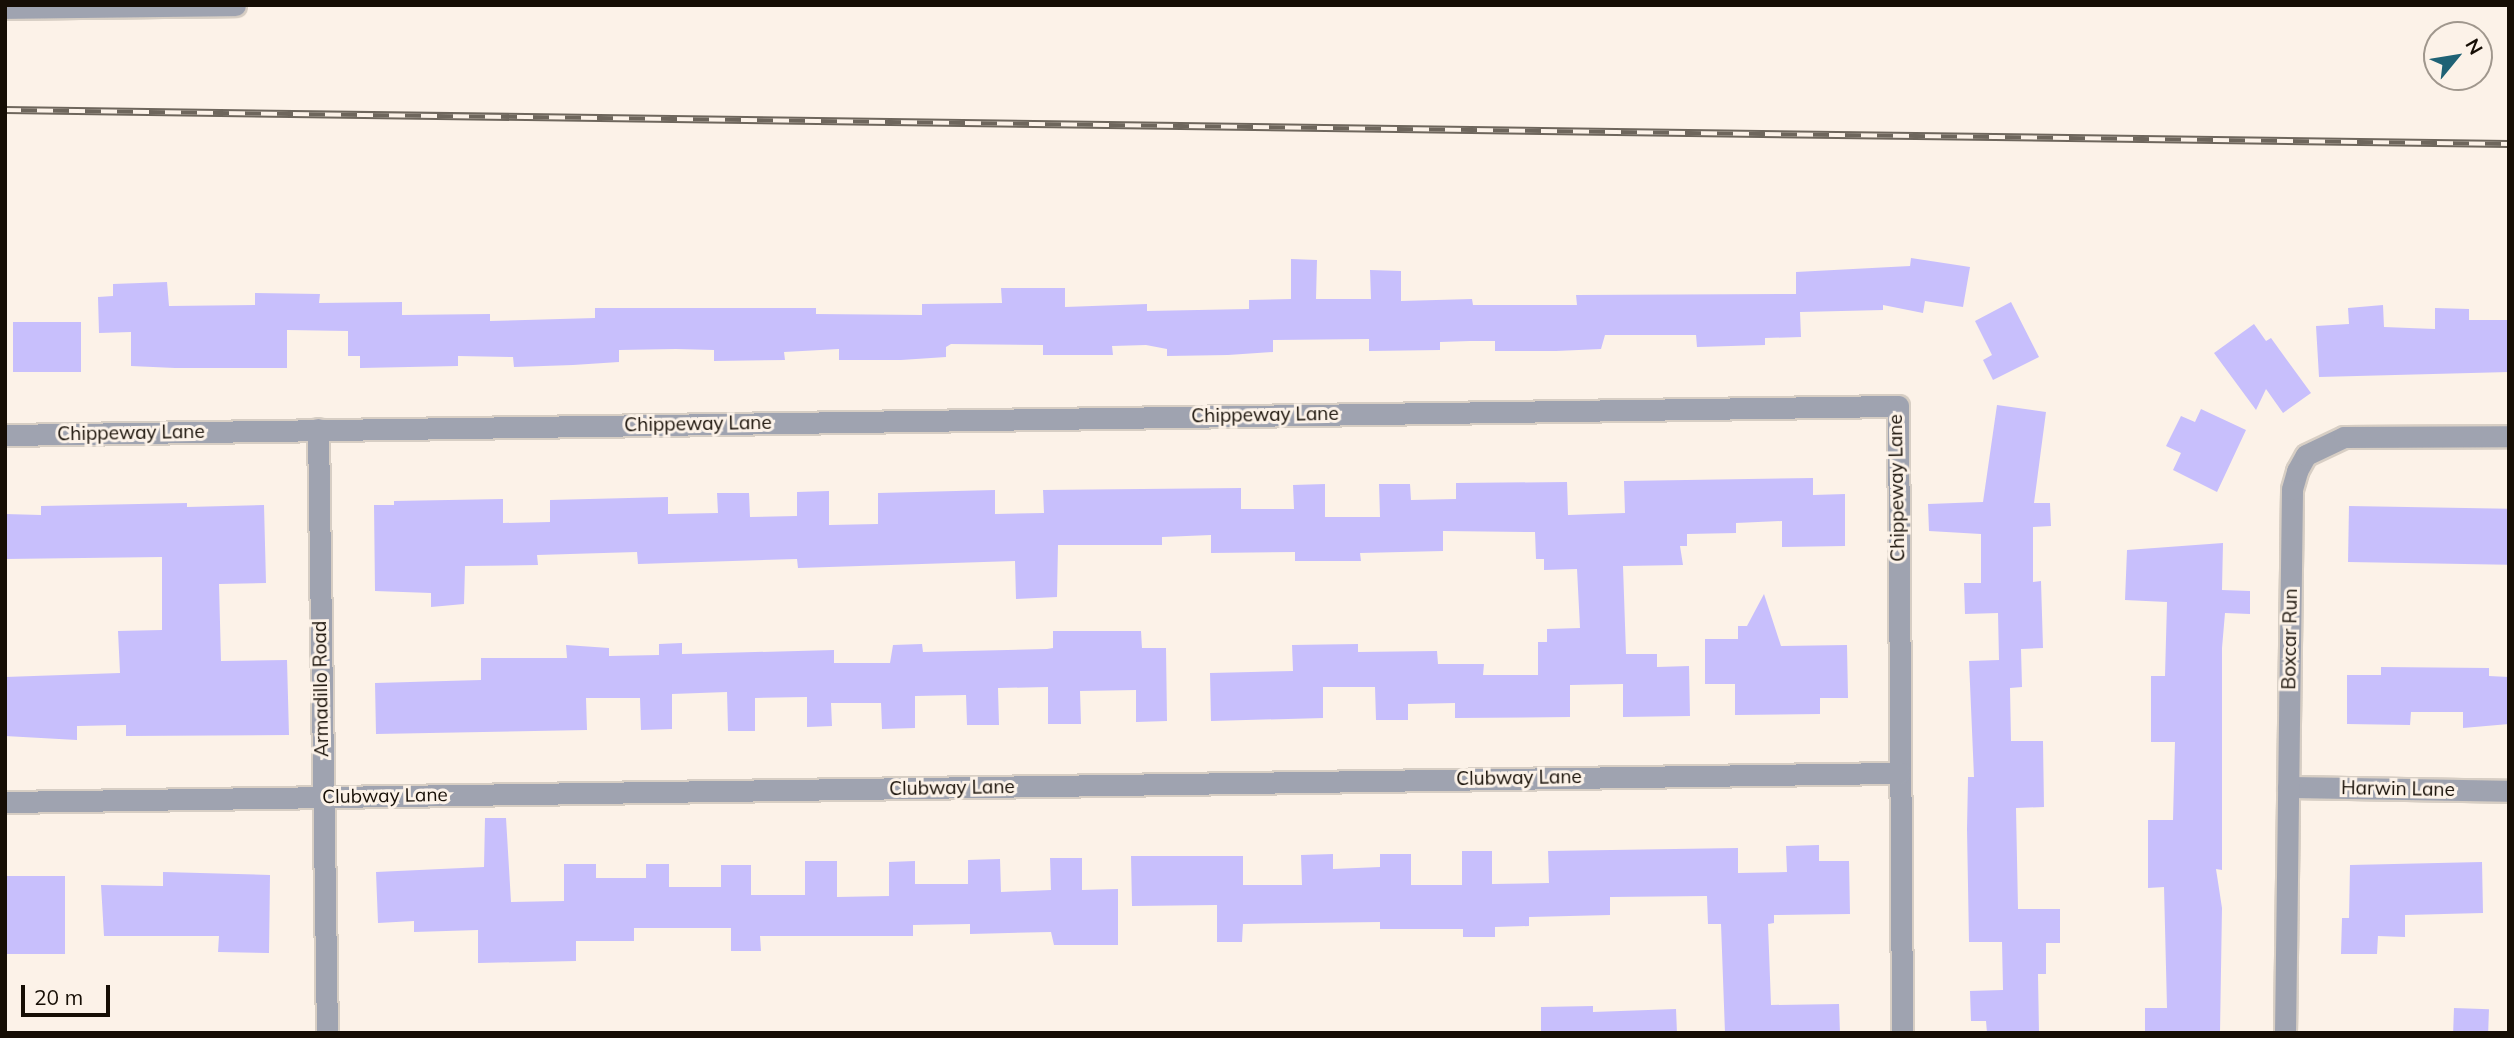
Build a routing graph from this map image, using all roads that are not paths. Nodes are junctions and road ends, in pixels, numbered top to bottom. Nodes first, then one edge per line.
1 (235, 5) edge
2 (5, 8) edge
3 (318, 429) junction
4 (5, 435) edge
5 (2509, 436) edge
6 (1900, 773) junction
7 (2288, 787) junction
8 (2509, 791) edge
9 (322, 797) junction
10 (5, 802) edge
11 (327, 1033) edge
12 (1902, 1033) edge
13 (2285, 1033) edge

1 - 2 street
3 - 4 street, Chippeway Lane
3 - 6 street, Chippeway Lane
3 - 9 street, Armadillo Road
5 - 7 street, Boxcar Run
6 - 9 street, Clubway Lane
6 - 12 street, Chippeway Lane
7 - 8 street, Harwin Lane
7 - 13 street, Boxcar Run
9 - 10 street, Clubway Lane
9 - 11 street, Armadillo Road

